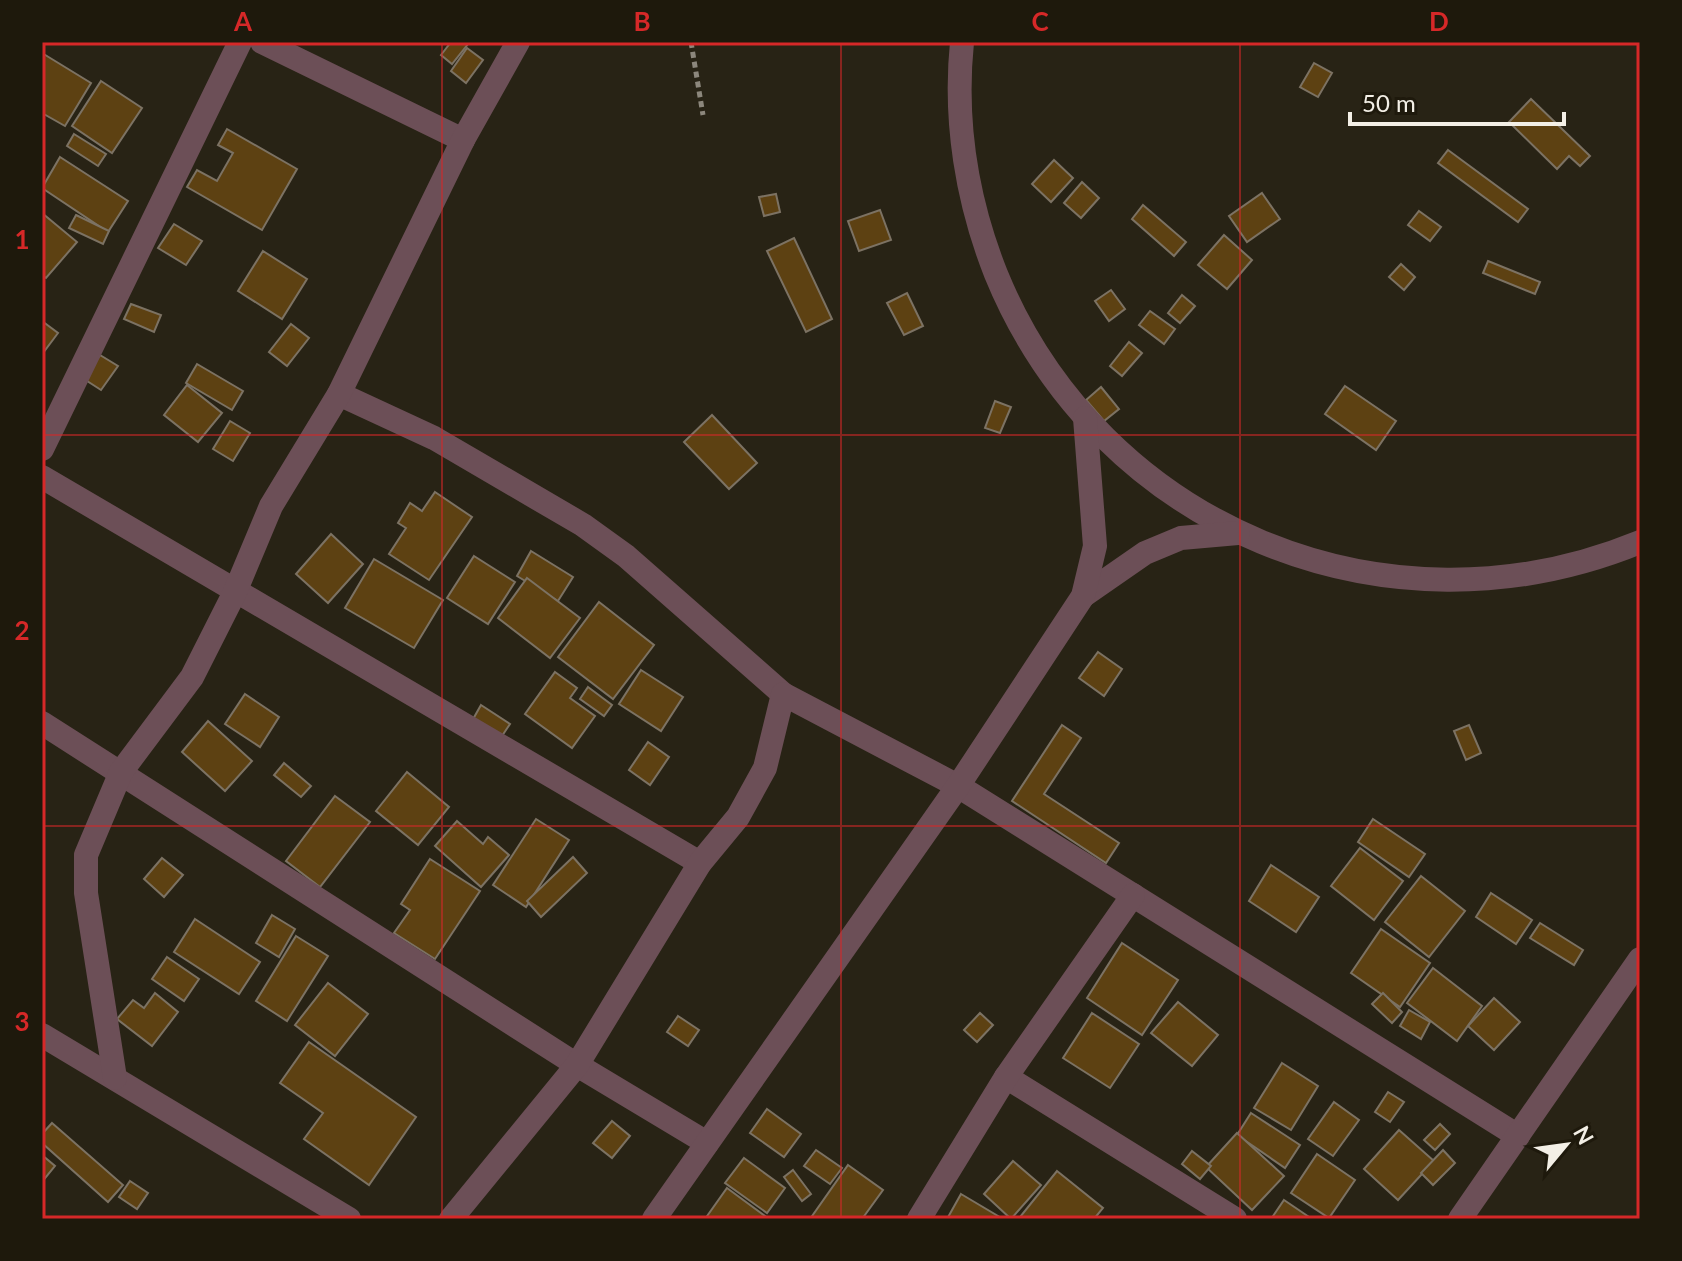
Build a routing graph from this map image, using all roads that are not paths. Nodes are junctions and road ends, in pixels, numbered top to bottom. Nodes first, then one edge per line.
1 (240, 42) edge
2 (262, 42) edge
3 (518, 42) edge
4 (962, 42) edge
5 (463, 140) junction
6 (339, 394) junction
7 (1085, 418) junction
8 (42, 449) edge
9 (42, 477) edge
10 (1238, 533) junction
11 (1640, 542) edge
12 (235, 592) junction
13 (1083, 596) junction
14 (783, 694) junction
15 (42, 723) edge
16 (121, 772) junction
17 (958, 786) junction
18 (700, 863) junction
19 (1133, 895) junction
20 (1640, 959) edge
21 (42, 1035) edge
22 (577, 1065) junction
23 (1006, 1077) junction
24 (115, 1078) junction
25 (1518, 1136) junction
26 (707, 1143) junction
27 (349, 1219) edge
28 (451, 1219) edge
29 (654, 1219) edge
30 (919, 1219) edge
31 (1235, 1219) edge
32 (1460, 1219) edge

1 - 8 street
2 - 5 street
3 - 5 street
4 - 7 street
5 - 6 street
6 - 12 street
6 - 14 street
7 - 10 street
7 - 13 street
9 - 12 street
10 - 11 street
10 - 13 street
12 - 16 street
12 - 18 street
13 - 17 street
14 - 17 street
14 - 18 street
15 - 16 street
16 - 22 street
16 - 24 street
17 - 19 street
17 - 26 street
18 - 22 street
19 - 23 street
19 - 25 street
20 - 25 street
21 - 24 street
22 - 26 street
22 - 28 street
23 - 30 street
23 - 31 street
24 - 27 street
25 - 32 street
26 - 29 street

